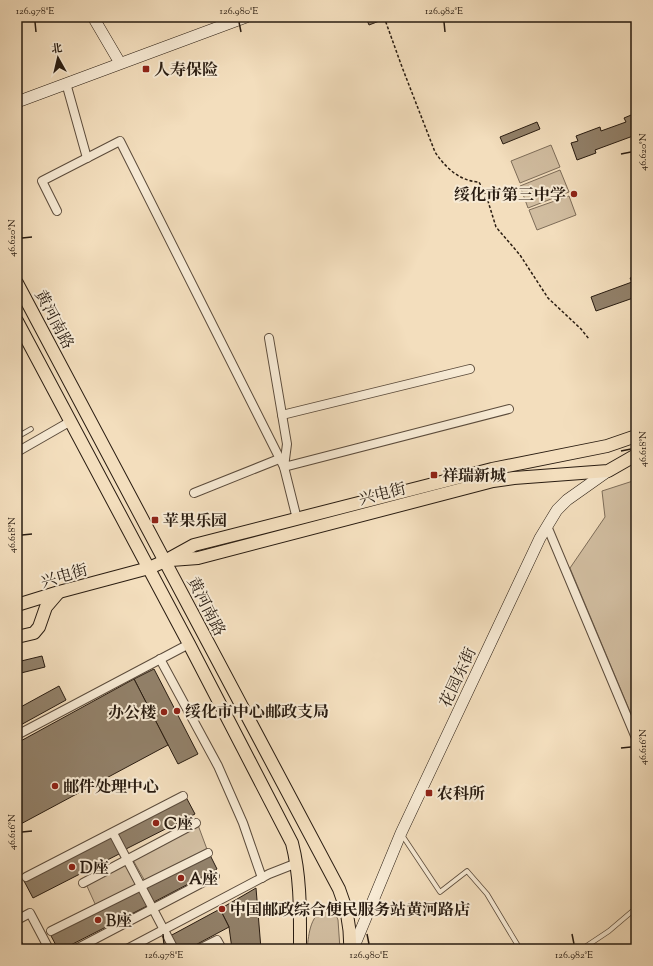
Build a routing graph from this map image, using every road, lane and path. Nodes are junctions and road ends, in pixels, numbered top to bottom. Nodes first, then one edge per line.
1 (93, 17) edge
2 (246, 17) edge
3 (384, 17) edge
4 (120, 63) junction
5 (66, 83) junction
6 (17, 102) edge
7 (87, 158) junction
8 (57, 211) dead end
9 (17, 283) edge
10 (17, 321) edge
11 (269, 338) dead end
12 (589, 339) dead end
13 (470, 369) dead end
14 (509, 409) dead end
15 (282, 415) junction
16 (71, 421) junction
17 (31, 429) dead end
18 (636, 436) edge
19 (17, 437) edge
20 (17, 452) edge
21 (636, 455) edge
22 (282, 463) junction
23 (608, 471) junction
24 (194, 493) dead end
25 (298, 525) junction
26 (547, 526) junction
27 (165, 561) junction
28 (149, 568) junction
29 (59, 592) junction
30 (17, 606) edge
31 (17, 637) edge
32 (204, 637) junction
33 (189, 644) junction
34 (160, 659) junction
35 (17, 735) edge
36 (636, 738) edge
37 (183, 796) dead end
38 (196, 823) dead end
39 (113, 833) junction
40 (401, 833) junction
41 (208, 853) dead end
42 (127, 859) junction
43 (297, 863) junction
44 (216, 876) dead end
45 (26, 877) dead end
46 (262, 878) junction
47 (83, 883) dead end
48 (141, 886) junction
49 (636, 908) edge
50 (153, 909) junction
51 (17, 920) edge
52 (164, 930) junction
53 (51, 931) dead end
54 (49, 949) edge
55 (76, 949) edge
56 (127, 949) edge
57 (174, 949) edge
58 (200, 949) edge
59 (222, 949) edge
60 (300, 949) edge
61 (352, 949) edge
62 (520, 949) edge
63 (582, 949) edge

1 - 4 main road
2 - 4 main road
3 - 12 path
4 - 5 main road
5 - 6 main road
5 - 7 street
7 - 8 street
7 - 22 street
9 - 27 main road, 黄河南路
10 - 16 main road, 黄河南路
11 - 15 street
13 - 15 street
14 - 22 street
15 - 22 street
16 - 20 street
16 - 28 main road, 黄河南路
17 - 19 lane
18 - 25 main road, 兴电街
21 - 23 main road, 花园东街
22 - 24 street
22 - 25 street
23 - 25 main road, 兴电街
23 - 26 main road, 花园东街
25 - 27 main road, 兴电街
26 - 36 street
26 - 40 main road, 花园东街
27 - 28 main road, 兴电街
27 - 32 main road, 黄河南路
28 - 29 main road, 兴电街
28 - 33 main road, 黄河南路
29 - 30 main road, 兴电街
29 - 31 main road
32 - 33 main road
32 - 61 main road, 黄河南路
33 - 34 street
33 - 43 main road, 黄河南路
34 - 35 street
34 - 46 street
37 - 39 street
38 - 42 street
39 - 42 street
39 - 45 street
40 - 61 main road, 花园东街
40 - 62 lane
41 - 48 street
42 - 47 street
42 - 48 street
43 - 46 street
43 - 60 main road, 黄河南路
44 - 50 street
46 - 52 street
48 - 50 street
48 - 53 street
49 - 63 lane
50 - 52 street
50 - 55 street
51 - 54 street
52 - 56 street
52 - 57 street
58 - 59 street

